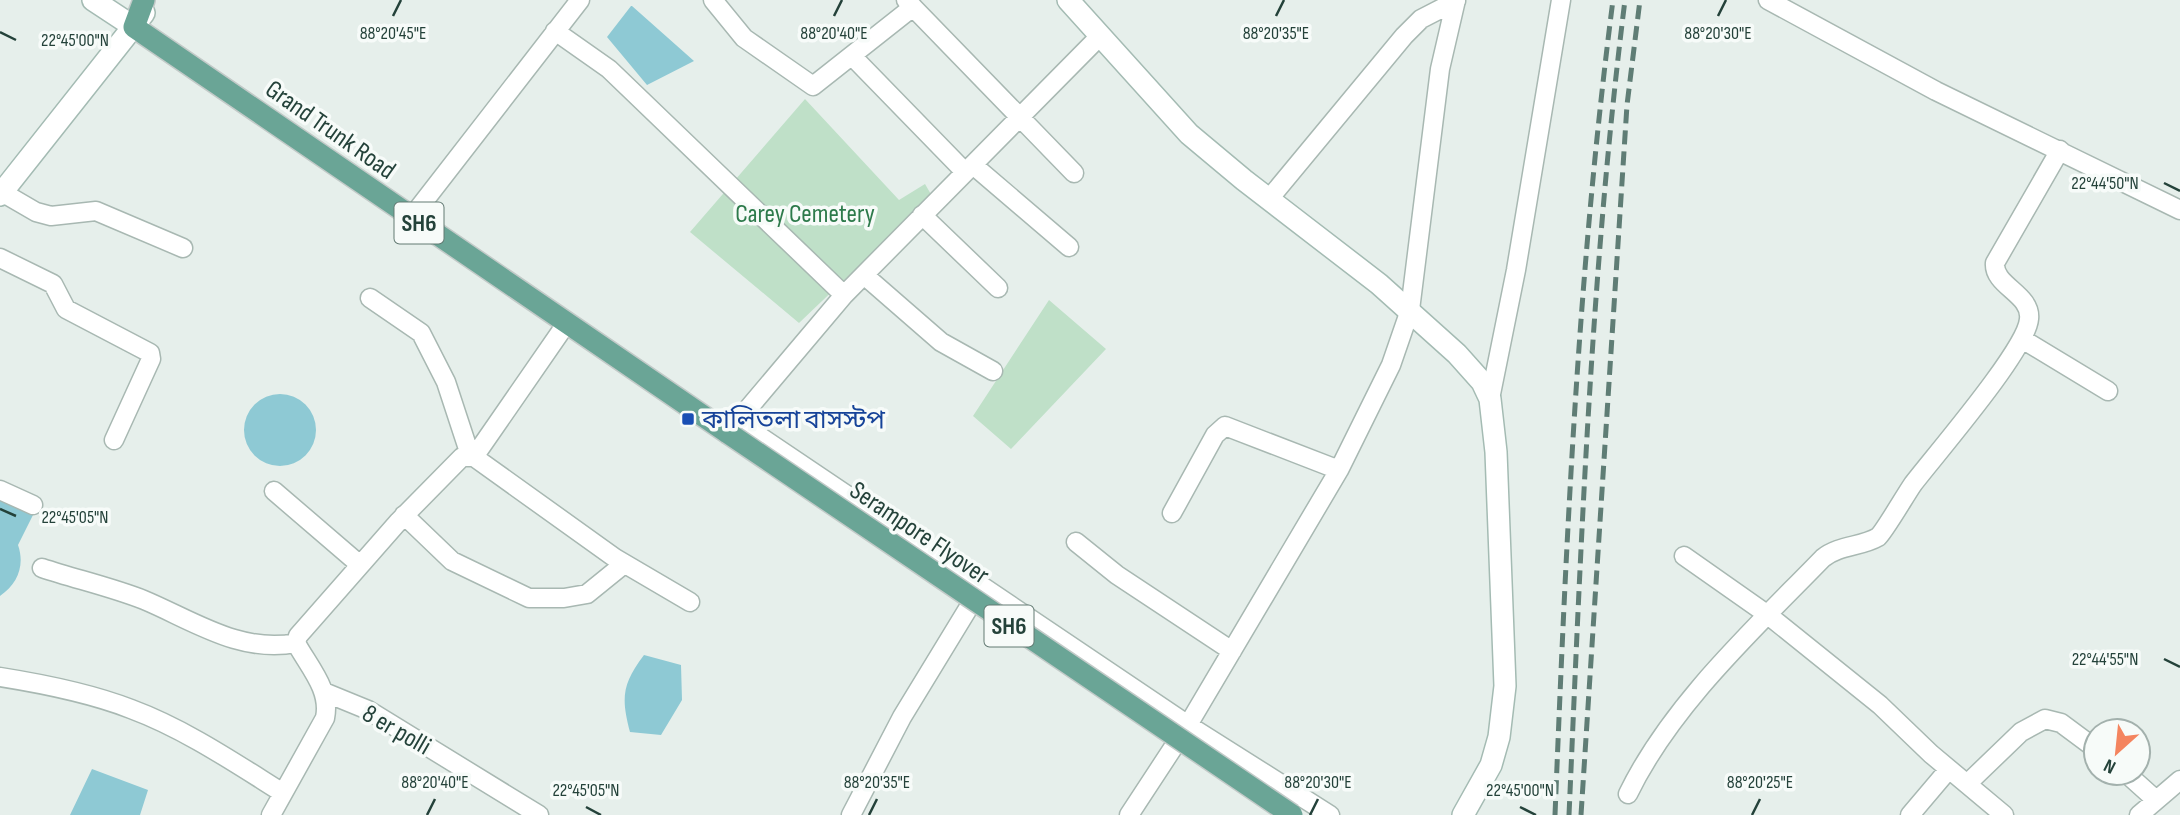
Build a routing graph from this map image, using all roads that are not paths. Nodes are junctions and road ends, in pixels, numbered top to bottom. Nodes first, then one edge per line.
1 (93, 0) edge
2 (144, 0) edge
3 (154, 0) edge
4 (580, 0) edge
5 (713, 0) edge
6 (1068, 0) edge
7 (1561, 0) edge
8 (1768, 0) edge
9 (1456, 1) edge
10 (909, 4) edge
11 (134, 27) junction
12 (555, 31) junction
13 (1099, 37) junction
14 (853, 57) junction
15 (1021, 117) junction
16 (2060, 150) junction
17 (969, 169) junction
18 (1074, 173) dead end
19 (1, 193) edge
20 (1269, 199) junction
21 (2180, 210) edge
22 (922, 215) junction
23 (411, 218) junction
24 (1069, 247) dead end
25 (183, 248) dead end
26 (0, 258) edge
27 (864, 275) junction
28 (998, 288) dead end
29 (844, 295) junction
30 (370, 299) dead end
31 (1410, 310) junction
32 (566, 324) junction
33 (2022, 339) junction
34 (993, 372) dead end
35 (2108, 391) dead end
36 (1490, 399) junction
37 (733, 427) junction
38 (114, 440) dead end
39 (472, 456) junction
40 (1339, 470) junction
41 (0, 490) edge
42 (274, 491) dead end
43 (33, 505) dead end
44 (1172, 513) dead end
45 (404, 515) junction
46 (1076, 542) dead end
47 (1684, 556) dead end
48 (359, 564) junction
49 (624, 564) junction
50 (42, 568) dead end
51 (982, 586) junction
52 (690, 602) dead end
53 (1768, 615) junction
54 (296, 643) junction
55 (1232, 651) junction
56 (0, 677) edge
57 (324, 692) junction
58 (1188, 725) junction
59 (2082, 739) edge
60 (1949, 769) junction
61 (2180, 780) edge
62 (1967, 784) junction
63 (2141, 787) edge
64 (284, 793) junction
65 (1628, 794) dead end
66 (2155, 800) junction
67 (1326, 814) edge
68 (271, 815) edge
69 (539, 815) edge
70 (851, 815) edge
71 (1129, 815) edge
72 (1292, 815) edge
73 (1463, 815) edge
74 (1910, 815) edge
75 (2004, 815) edge
76 (2139, 815) edge

1 - 11 street
2 - 11 main road
3 - 11 street
4 - 12 street
5 - 14 street
6 - 13 street
7 - 36 street
8 - 16 street
9 - 20 street
9 - 31 street
10 - 14 street
10 - 15 street
11 - 19 street
11 - 23 main road, Grand Trunk Road / SH6
12 - 23 street
12 - 29 street
13 - 15 street
13 - 20 street
14 - 17 street
15 - 17 street
15 - 18 street
16 - 21 street
16 - 33 street
17 - 22 street
17 - 24 street
19 - 25 street
20 - 31 street
22 - 27 street
22 - 28 street
23 - 32 main road, Grand Trunk Road / SH6
26 - 38 street
27 - 29 street
27 - 34 street
29 - 37 street
30 - 39 street
31 - 36 street
31 - 40 street
32 - 37 main road, Grand Trunk Road / SH6
32 - 39 street
33 - 35 street
33 - 53 street
36 - 73 street
37 - 51 street
37 - 72 main road, Serampore Flyover / SH6, bridge
39 - 45 street
39 - 49 street
40 - 44 street
40 - 55 street
41 - 43 street
42 - 48 street
45 - 48 street
45 - 49 street
46 - 55 street
47 - 53 street
48 - 54 street
49 - 52 street
50 - 54 street
51 - 58 street
51 - 70 street
53 - 60 street
53 - 65 street
54 - 57 street
55 - 58 street
56 - 64 street
57 - 64 street
57 - 69 street, 8 er polli
58 - 67 street
58 - 71 street
59 - 62 street
60 - 62 street
60 - 74 street
61 - 66 street
62 - 75 street
63 - 66 street
64 - 68 street
66 - 76 street

